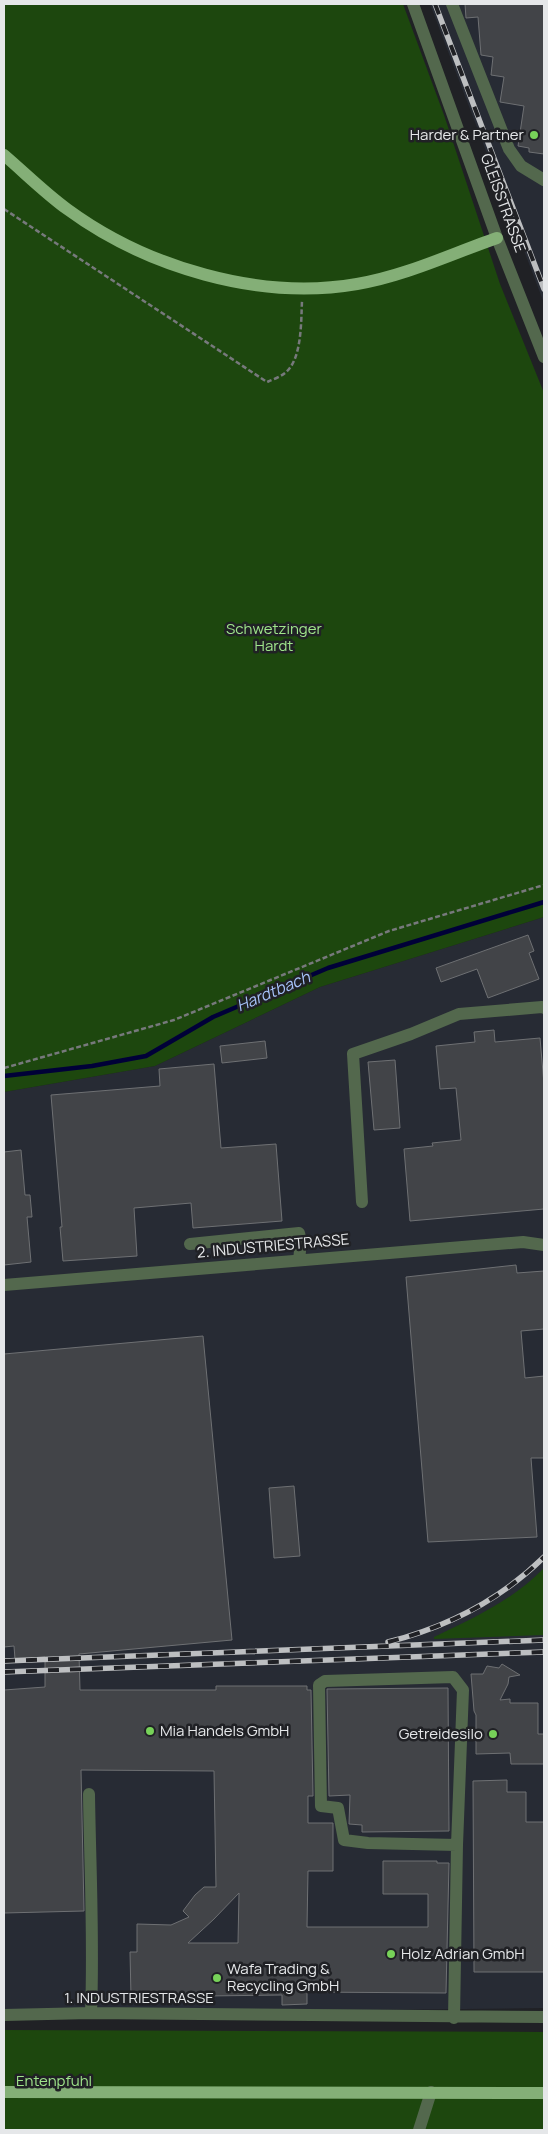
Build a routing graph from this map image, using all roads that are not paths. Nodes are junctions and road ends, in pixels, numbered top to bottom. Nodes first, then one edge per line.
1 (413, 4) edge
2 (452, 4) edge
3 (4, 155) edge
4 (544, 180) edge
5 (497, 238) junction
6 (544, 357) edge
7 (544, 1008) edge
8 (362, 1202) dead end
9 (190, 1244) dead end
10 (544, 1244) edge
11 (299, 1260) junction
12 (4, 1285) edge
13 (89, 1794) dead end
14 (458, 1845) junction
15 (92, 2013) junction
16 (4, 2015) edge
17 (544, 2017) edge
18 (454, 2018) junction
19 (4, 2092) edge
20 (431, 2092) junction
21 (544, 2093) edge
22 (419, 2130) edge

1 - 5 street, GLEISSTRASSE
2 - 4 street
3 - 5 main road
5 - 6 street, GLEISSTRASSE
7 - 8 street
9 - 11 street
10 - 11 street, 2. INDUSTRIESTRASSE
11 - 12 street, 2. INDUSTRIESTRASSE
13 - 15 street
14 - 14 street
14 - 18 street
15 - 16 street, 1. INDUSTRIESTRASSE
15 - 18 street, 1. INDUSTRIESTRASSE
17 - 18 street, 1. INDUSTRIESTRASSE
19 - 20 main road
20 - 21 main road
20 - 22 street

